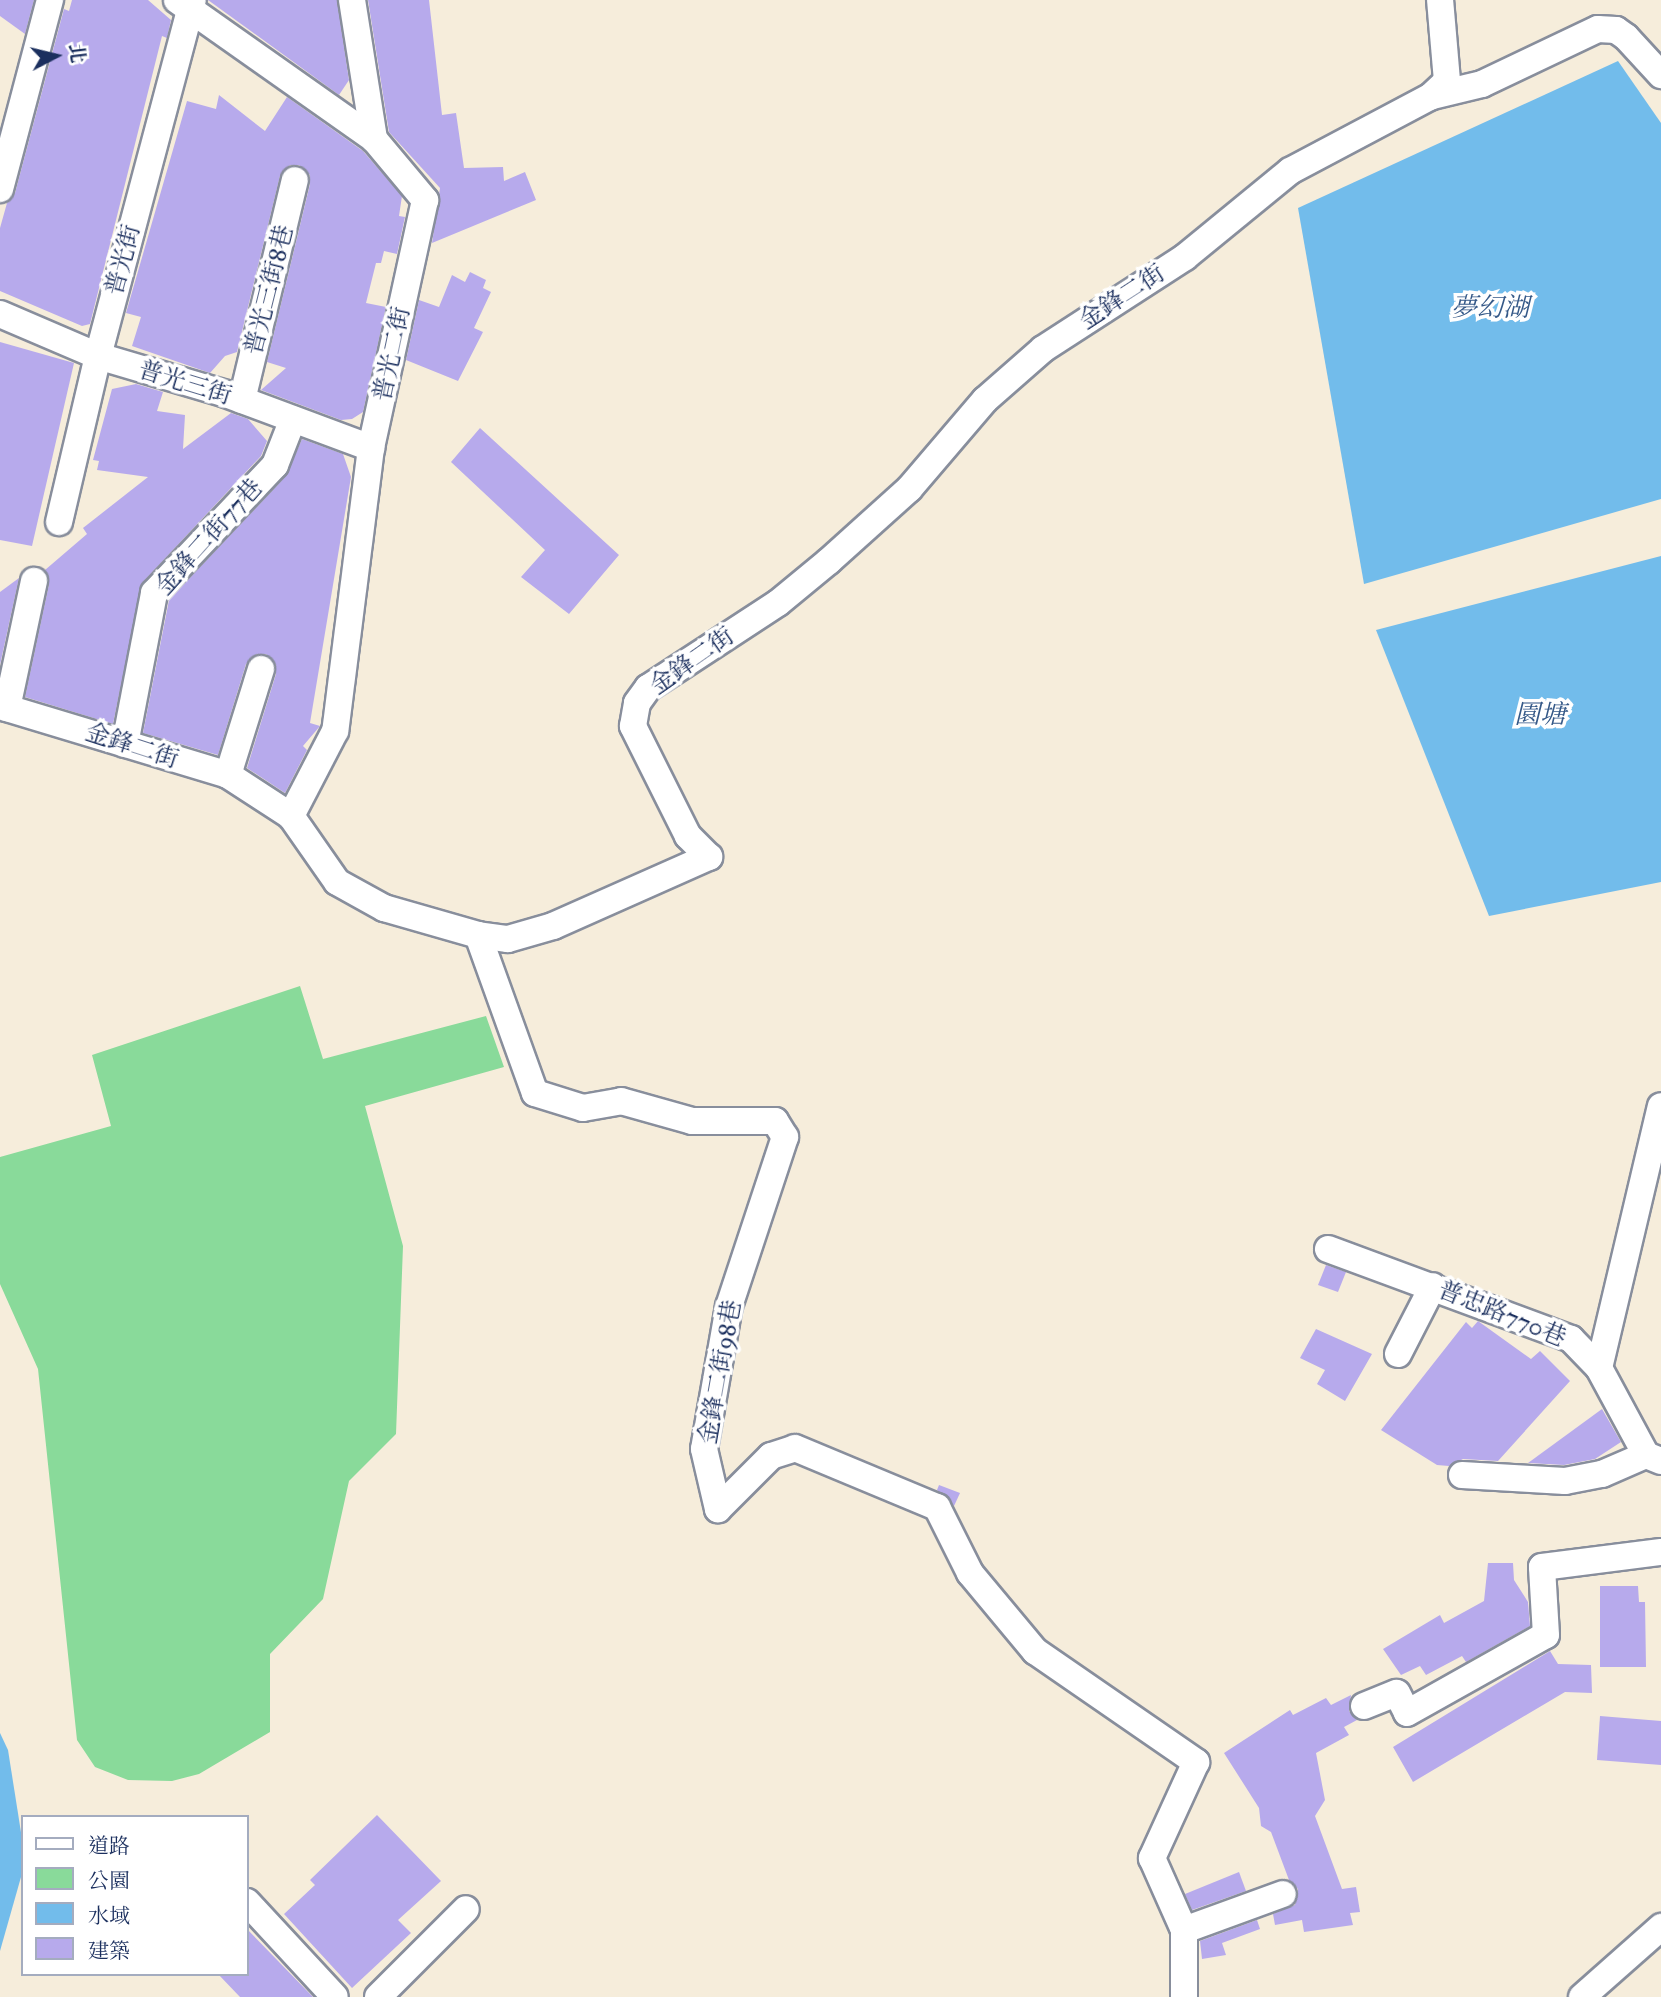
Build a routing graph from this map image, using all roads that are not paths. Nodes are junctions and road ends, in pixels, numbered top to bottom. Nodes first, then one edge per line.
1 (50, 0) edge
2 (352, 0) edge
3 (1440, 0) edge
4 (187, 3) edge
5 (1661, 75) edge
6 (1430, 97) junction
7 (374, 139) junction
8 (295, 180) dead end
9 (0, 189) edge
10 (0, 314) edge
11 (98, 356) junction
12 (242, 401) junction
13 (293, 419) junction
14 (371, 448) junction
15 (59, 522) dead end
16 (34, 581) dead end
17 (261, 668) dead end
18 (4, 707) edge
19 (125, 744) junction
20 (228, 775) junction
21 (291, 816) junction
22 (478, 935) junction
23 (1661, 1106) edge
24 (1328, 1249) dead end
25 (1433, 1286) junction
26 (1398, 1354) dead end
27 (1599, 1368) junction
28 (1654, 1458) edge
29 (1462, 1475) dead end
30 (1661, 1552) edge
31 (1364, 1706) dead end
32 (1283, 1894) dead end
33 (248, 1903) edge
34 (466, 1909) dead end
35 (1661, 1927) edge
36 (1184, 1930) junction
37 (1590, 1996) edge
38 (335, 1997) edge
39 (378, 1997) edge
40 (1184, 1997) edge

1 - 9 street
2 - 7 street
3 - 6 street
4 - 7 street, 普光二街
4 - 11 street, 普光街
5 - 6 street
6 - 22 street, 金鋒二街
7 - 14 street, 普光二街
8 - 12 street, 普光三街8巷
10 - 11 street, 普光三街
11 - 12 street, 普光三街
11 - 15 street, 普光街
12 - 13 street, 普光三街
13 - 14 street, 普光三街
13 - 19 street, 金鋒二街77巷
14 - 21 street, 普光二街
16 - 18 street
17 - 20 street
18 - 19 street, 金鋒二街
19 - 20 street, 金鋒二街
20 - 21 street, 金鋒二街
21 - 22 street, 金鋒二街
22 - 36 street, 金鋒二街98巷
23 - 27 street
24 - 25 street, 普忠路770巷
25 - 26 street
25 - 27 street, 普忠路770巷
27 - 28 street, 普忠路770巷
28 - 29 street
30 - 31 street
32 - 36 street
33 - 38 street
34 - 39 street
35 - 37 street
36 - 40 street, 金鋒二街98巷

